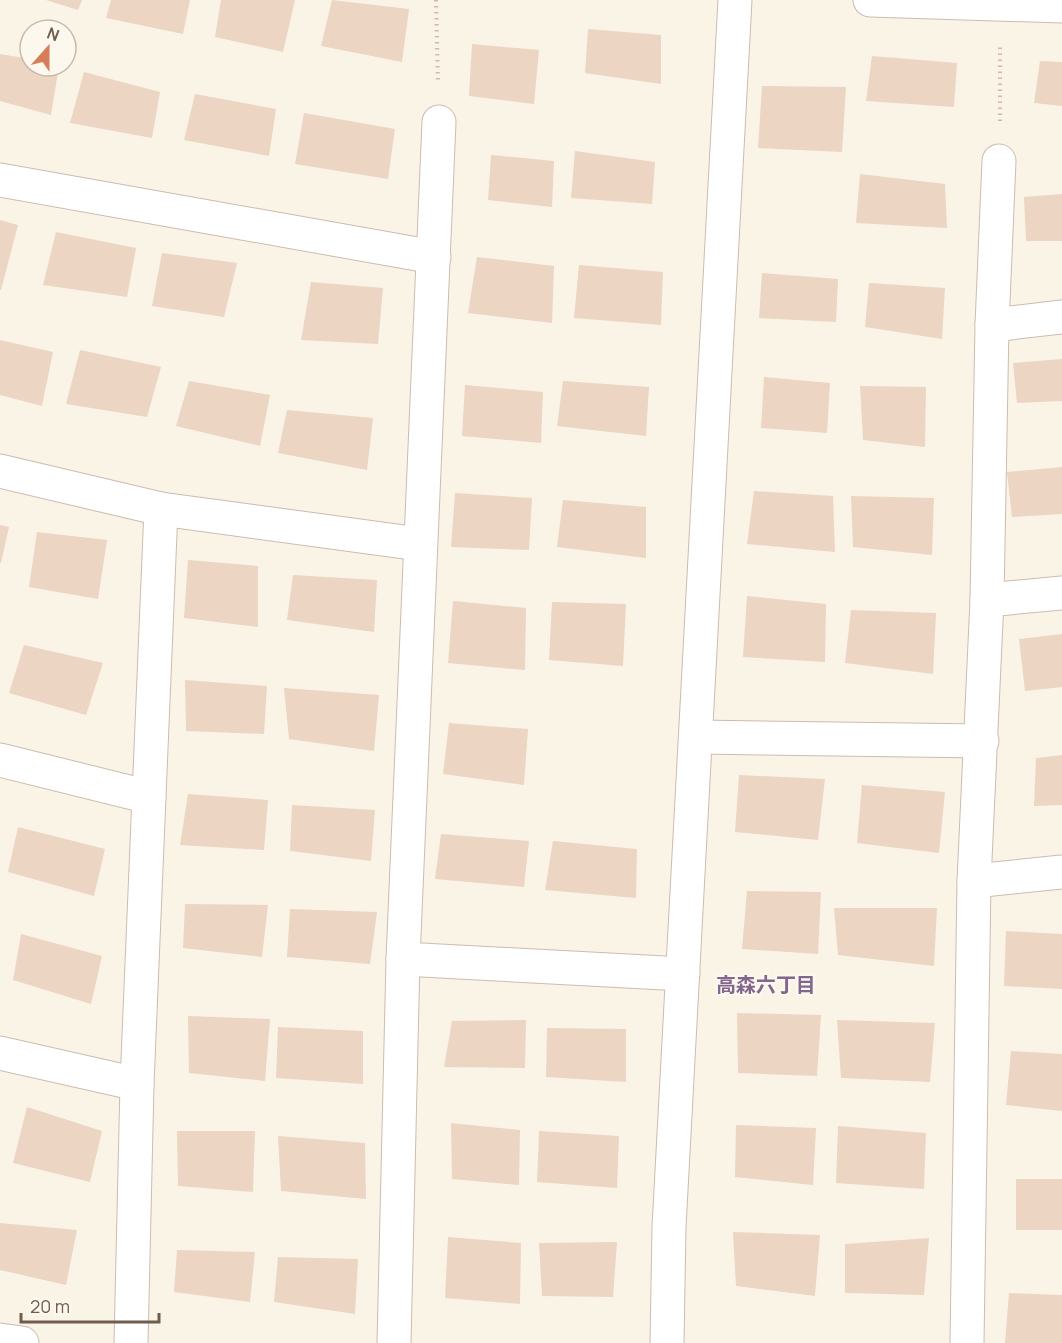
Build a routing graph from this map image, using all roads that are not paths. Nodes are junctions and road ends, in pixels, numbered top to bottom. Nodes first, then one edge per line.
1 (735, 0) edge
2 (870, 0) edge
3 (1062, 6) edge
4 (439, 122) road end
5 (999, 161) road end
6 (0, 180) edge
7 (434, 257) junction
8 (1062, 317) edge
9 (992, 325) junction
10 (0, 471) edge
11 (161, 509) junction
12 (419, 544) junction
13 (1062, 593) edge
14 (987, 600) junction
15 (696, 737) junction
16 (982, 741) junction
17 (0, 760) edge
18 (149, 796) junction
19 (1062, 872) edge
20 (974, 881) junction
21 (403, 959) junction
22 (683, 974) junction
23 (0, 1053) edge
24 (137, 1084) junction
25 (0, 1340) edge
26 (22, 1343) edge
27 (131, 1343) edge
28 (394, 1343) edge
29 (667, 1343) edge
30 (967, 1343) edge

1 - 15 street
2 - 3 street
4 - 7 street
5 - 9 street
6 - 7 street
7 - 12 street
8 - 9 street
9 - 14 street
10 - 11 street
11 - 12 street
11 - 18 street
12 - 21 street
13 - 14 street
14 - 16 street
15 - 16 street
15 - 22 street
16 - 20 street
17 - 18 street
18 - 24 street
19 - 20 street
20 - 30 street
21 - 22 street
21 - 28 street
22 - 29 street
23 - 24 street
24 - 27 street
25 - 26 street

